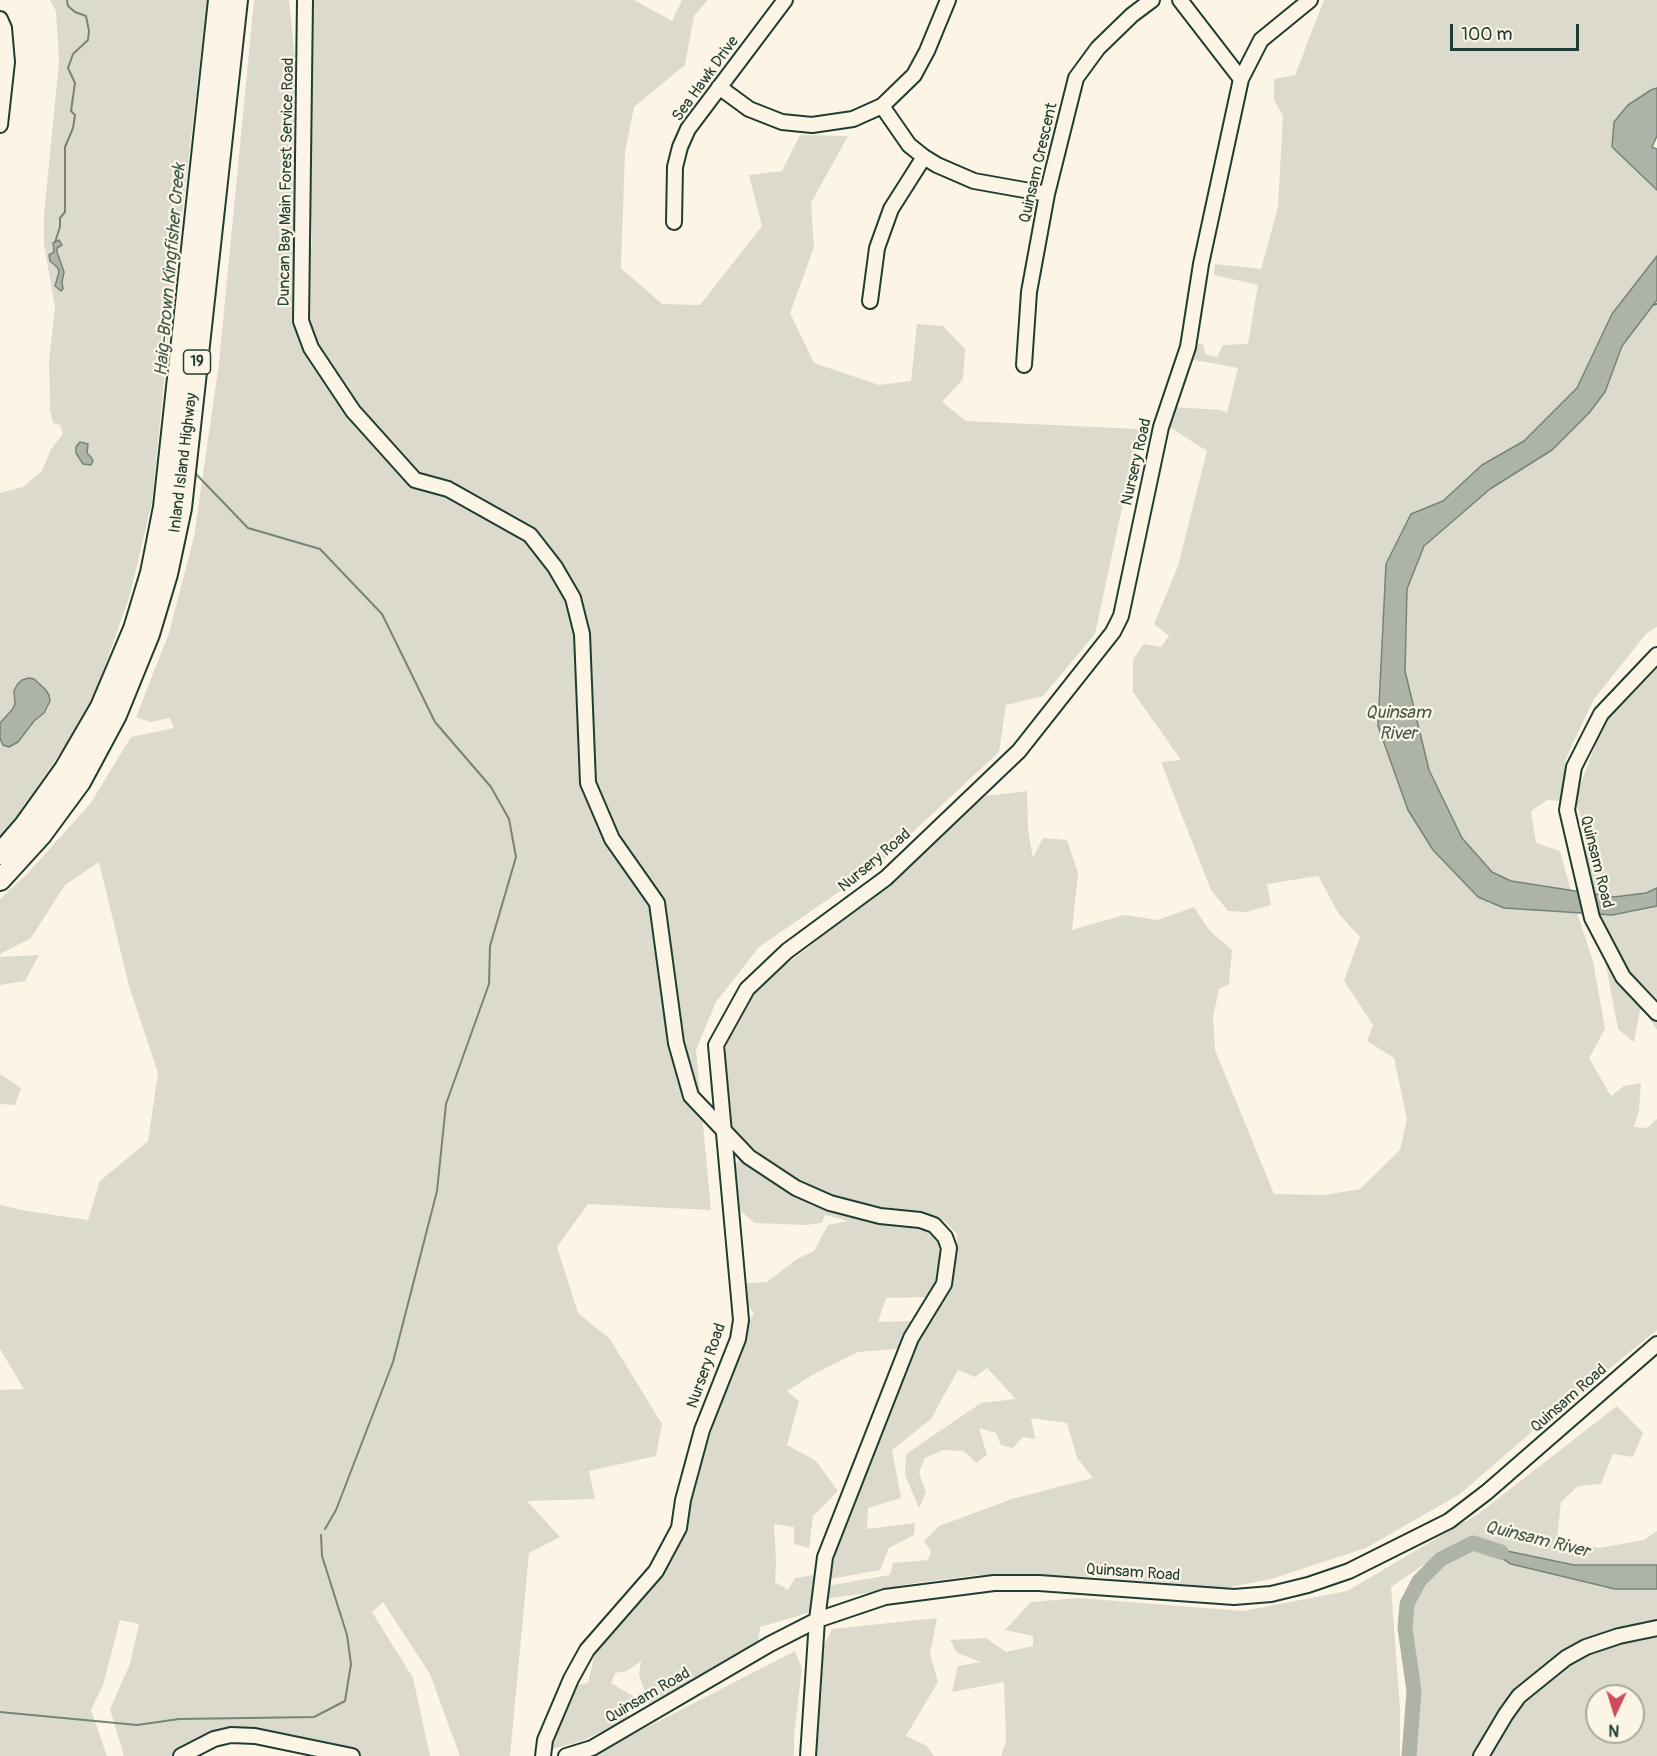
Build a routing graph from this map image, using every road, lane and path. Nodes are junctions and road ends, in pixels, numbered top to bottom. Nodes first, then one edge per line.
1 (219, 0) edge
2 (237, 0) edge
3 (305, 0) edge
4 (784, 0) edge
5 (948, 0) edge
6 (1152, 0) edge
7 (1180, 0) edge
8 (1310, 0) edge
9 (0, 19) edge
10 (1241, 79) junction
11 (719, 87) junction
12 (882, 106) junction
13 (0, 125) edge
14 (924, 157) junction
15 (1047, 194) junction
16 (674, 222) dead end
17 (870, 301) dead end
18 (1024, 365) dead end
19 (1657, 655) edge
20 (0, 854) edge
21 (0, 880) edge
22 (1657, 1013) edge
23 (724, 1131) junction
24 (1657, 1344) edge
25 (817, 1620) junction
26 (1657, 1628) edge
27 (181, 1756) edge
28 (352, 1756) edge
29 (543, 1756) edge
30 (566, 1756) edge
31 (808, 1756) edge
32 (1480, 1756) edge

1 - 20 highway, Inland Island Highway / 19
2 - 21 highway, Inland Island Highway / 19
3 - 23 street, Duncan Bay Main Forest Service Road
4 - 11 street, Sea Hawk Drive
5 - 12 street
6 - 15 street, Quinsam Crescent
7 - 10 street
8 - 10 street, Nursery Road
9 - 13 street
10 - 23 street, Nursery Road
11 - 12 street
11 - 16 street, Sea Hawk Drive
12 - 14 street
14 - 15 street
14 - 17 street
15 - 18 street, Quinsam Crescent
19 - 22 street, Quinsam Road
23 - 25 street, Duncan Bay Main Forest Service Road
23 - 29 street, Nursery Road
24 - 25 street, Quinsam Road
25 - 30 street, Quinsam Road
25 - 31 street, Duncan Bay Main Forest Service Road
26 - 32 street
27 - 28 street

